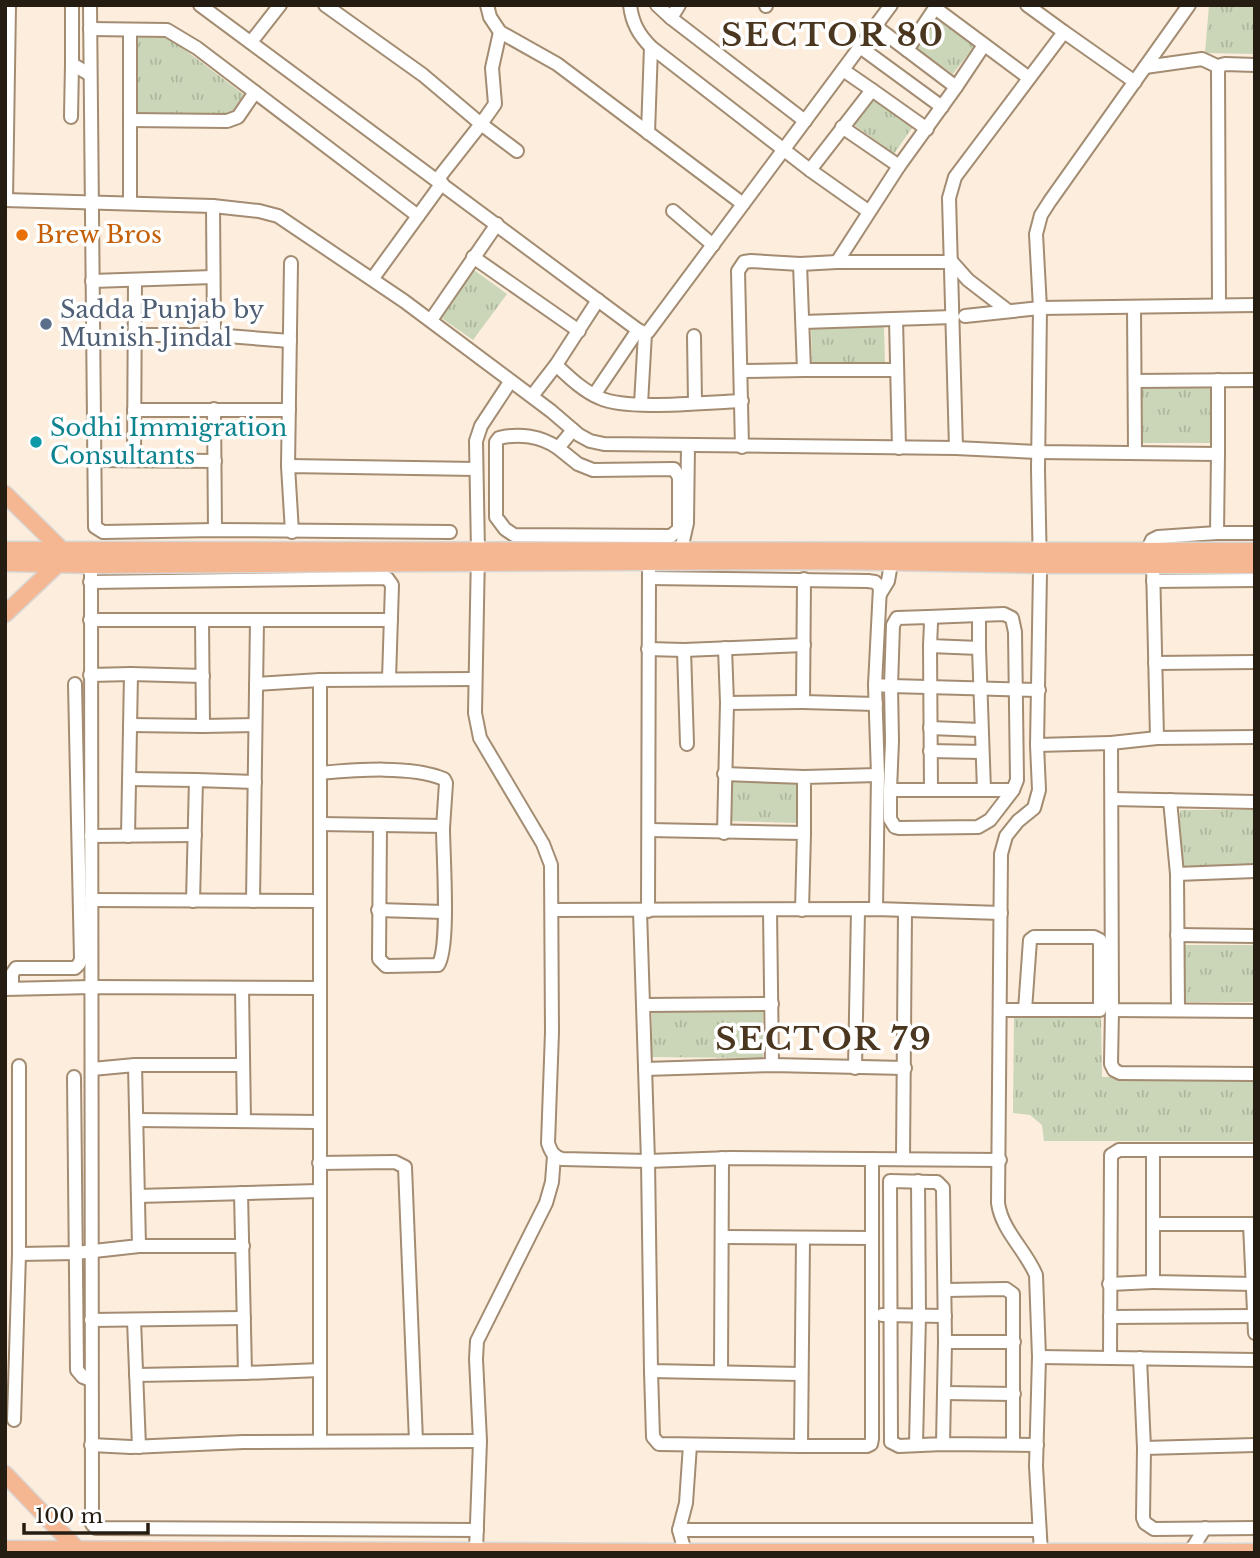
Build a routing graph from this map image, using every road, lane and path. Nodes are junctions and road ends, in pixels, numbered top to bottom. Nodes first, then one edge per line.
1 (9, 5) edge
2 (72, 5) edge
3 (90, 5) edge
4 (200, 5) edge
5 (280, 5) edge
6 (325, 5) edge
7 (487, 5) edge
8 (630, 5) edge
9 (657, 5) edge
10 (679, 5) edge
11 (891, 5) edge
12 (1027, 5) edge
13 (1189, 5) edge
14 (936, 7) edge
15 (671, 18) junction
16 (875, 26) junction
17 (90, 29) junction
18 (130, 30) junction
19 (500, 32) junction
20 (1064, 32) junction
21 (251, 42) junction
22 (984, 45) junction
23 (651, 47) junction
24 (860, 47) junction
25 (906, 50) junction
26 (72, 64) junction
27 (1255, 65) edge
28 (1145, 67) junction
29 (1219, 67) junction
30 (843, 71) junction
31 (89, 74) junction
32 (1029, 78) junction
33 (1135, 82) junction
34 (956, 87) junction
35 (872, 90) junction
36 (255, 92) junction
37 (942, 107) junction
38 (71, 117) dead end
39 (130, 120) junction
40 (805, 121) junction
41 (481, 124) junction
42 (842, 127) junction
43 (926, 129) junction
44 (648, 133) junction
45 (783, 150) junction
46 (517, 151) dead end
47 (899, 166) junction
48 (810, 170) junction
49 (440, 181) junction
50 (6, 200) edge
51 (91, 202) junction
52 (130, 203) junction
53 (743, 204) junction
54 (213, 206) junction
55 (673, 211) dead end
56 (868, 211) junction
57 (418, 216) junction
58 (497, 224) junction
59 (713, 245) junction
60 (473, 257) junction
61 (836, 262) junction
62 (951, 262) junction
63 (291, 263) dead end
64 (800, 264) junction
65 (213, 277) junction
66 (373, 278) junction
67 (135, 280) junction
68 (92, 281) junction
69 (598, 300) junction
70 (1219, 305) junction
71 (1255, 305) edge
72 (1040, 307) junction
73 (1134, 307) junction
74 (1007, 310) junction
75 (959, 317) junction
76 (897, 319) junction
77 (430, 320) junction
78 (803, 322) junction
79 (579, 331) junction
80 (641, 332) junction
81 (135, 335) junction
82 (214, 335) junction
83 (694, 335) dead end
84 (290, 341) junction
85 (556, 365) junction
86 (804, 370) junction
87 (897, 370) junction
88 (741, 372) junction
89 (1218, 380) junction
90 (1255, 380) edge
91 (1135, 381) junction
92 (510, 382) junction
93 (594, 395) junction
94 (532, 396) junction
95 (742, 401) junction
96 (695, 402) junction
97 (641, 404) junction
98 (214, 409) junction
99 (134, 410) junction
100 (289, 410) junction
101 (573, 430) junction
102 (688, 445) junction
103 (741, 447) junction
104 (558, 448) junction
105 (899, 448) junction
106 (956, 448) junction
107 (1038, 452) junction
108 (1135, 452) junction
109 (1218, 454) junction
110 (93, 460) junction
111 (134, 460) junction
112 (215, 461) junction
113 (288, 466) junction
114 (476, 469) junction
115 (5, 494) edge
116 (151, 530) junction
117 (215, 530) junction
118 (399, 531) junction
119 (292, 532) junction
120 (450, 532) dead end
121 (1217, 533) junction
122 (1255, 533) edge
123 (5, 550) edge
124 (681, 550) junction
125 (1255, 551) edge
126 (152, 552) junction
127 (399, 552) junction
128 (60, 557) junction
129 (477, 557) junction
130 (1040, 558) junction
131 (5, 563) edge
132 (891, 564) junction
133 (90, 565) junction
134 (1255, 565) edge
135 (1151, 566) junction
136 (342, 571) junction
137 (649, 571) junction
138 (134, 573) junction
139 (804, 579) junction
140 (1255, 580) edge
141 (90, 582) junction
142 (880, 594) junction
143 (5, 614) edge
144 (979, 615) junction
145 (928, 617) junction
146 (90, 620) junction
147 (202, 620) junction
148 (257, 620) junction
149 (391, 620) junction
150 (804, 645) junction
151 (930, 646) junction
152 (724, 648) junction
153 (979, 648) junction
154 (649, 649) junction
155 (684, 650) junction
156 (1255, 662) edge
157 (1155, 663) junction
158 (131, 674) junction
159 (90, 675) junction
160 (203, 676) junction
161 (475, 679) junction
162 (320, 680) junction
163 (389, 680) junction
164 (75, 684) dead end
165 (256, 684) junction
166 (875, 685) junction
167 (891, 686) junction
168 (930, 688) junction
169 (980, 690) junction
170 (1016, 690) junction
171 (1039, 690) junction
172 (803, 702) junction
173 (727, 703) junction
174 (876, 704) junction
175 (90, 712) junction
176 (76, 713) junction
177 (130, 725) junction
178 (256, 725) junction
179 (203, 726) junction
180 (930, 728) junction
181 (980, 730) junction
182 (1255, 737) edge
183 (1157, 738) junction
184 (1111, 743) junction
185 (687, 744) dead end
186 (1037, 745) junction
187 (930, 751) junction
188 (981, 752) junction
189 (320, 773) junction
190 (724, 774) junction
191 (878, 775) junction
192 (804, 777) junction
193 (130, 779) junction
194 (196, 780) junction
195 (255, 782) junction
196 (890, 790) junction
197 (930, 790) junction
198 (984, 790) junction
199 (1013, 790) junction
200 (1112, 799) junction
201 (1170, 800) junction
202 (1255, 802) edge
203 (320, 824) junction
204 (380, 825) junction
205 (443, 826) junction
206 (649, 830) junction
207 (724, 833) junction
208 (804, 833) junction
209 (195, 835) junction
210 (91, 836) junction
211 (128, 836) junction
212 (1255, 871) edge
213 (1177, 874) junction
214 (91, 900) junction
215 (193, 901) junction
216 (253, 901) junction
217 (320, 901) junction
218 (802, 909) junction
219 (876, 909) junction
220 (552, 910) junction
221 (770, 910) junction
222 (858, 910) junction
223 (905, 910) junction
224 (378, 911) junction
225 (644, 911) junction
226 (444, 912) junction
227 (1001, 913) junction
228 (1177, 934) junction
229 (1255, 936) edge
230 (92, 987) junction
231 (9, 988) edge
232 (242, 988) junction
233 (320, 988) junction
234 (772, 1004) junction
235 (644, 1005) junction
236 (1001, 1010) junction
237 (1026, 1010) junction
238 (1112, 1010) junction
239 (1178, 1010) junction
240 (1255, 1010) edge
241 (135, 1065) junction
242 (243, 1065) junction
243 (772, 1065) junction
244 (19, 1066) dead end
245 (855, 1068) junction
246 (905, 1068) junction
247 (92, 1069) junction
248 (645, 1069) junction
249 (1255, 1074) edge
250 (74, 1077) dead end
251 (137, 1120) junction
252 (244, 1121) junction
253 (319, 1122) junction
254 (1255, 1150) edge
255 (1153, 1151) junction
256 (554, 1156) junction
257 (722, 1158) junction
258 (872, 1159) junction
259 (903, 1159) junction
260 (1000, 1160) junction
261 (648, 1161) junction
262 (319, 1163) junction
263 (918, 1181) junction
264 (319, 1191) junction
265 (241, 1193) junction
266 (138, 1196) junction
267 (1153, 1223) junction
268 (1253, 1224) edge
269 (723, 1237) junction
270 (803, 1238) junction
271 (872, 1238) junction
272 (139, 1246) junction
273 (243, 1246) junction
274 (92, 1249) junction
275 (76, 1253) junction
276 (19, 1254) junction
277 (1153, 1282) junction
278 (1109, 1284) junction
279 (1254, 1284) edge
280 (945, 1290) junction
281 (872, 1315) junction
282 (889, 1315) junction
283 (919, 1315) junction
284 (945, 1316) junction
285 (1254, 1316) edge
286 (1110, 1317) junction
287 (244, 1318) junction
288 (91, 1320) junction
289 (134, 1320) junction
290 (1255, 1333) edge
291 (17, 1340) junction
292 (945, 1342) junction
293 (1014, 1342) junction
294 (5, 1350) edge
295 (1039, 1357) junction
296 (1110, 1358) junction
297 (1140, 1358) junction
298 (1255, 1360) edge
299 (320, 1370) junction
300 (651, 1371) junction
301 (721, 1371) junction
302 (245, 1373) junction
303 (801, 1374) junction
304 (136, 1375) junction
305 (91, 1380) junction
306 (944, 1394) junction
307 (1014, 1394) junction
308 (14, 1420) dead end
309 (320, 1441) junction
310 (416, 1441) junction
311 (480, 1441) junction
312 (916, 1444) junction
313 (943, 1444) junction
314 (1013, 1444) junction
315 (91, 1445) junction
316 (1037, 1445) junction
317 (1255, 1445) edge
318 (690, 1446) junction
319 (801, 1446) junction
320 (139, 1447) junction
321 (1144, 1448) junction
322 (5, 1474) edge
323 (138, 1528) junction
324 (267, 1528) junction
325 (1205, 1528) junction
326 (1255, 1528) edge
327 (477, 1530) junction
328 (680, 1530) junction
329 (1039, 1530) junction
330 (5, 1549) edge
331 (77, 1549) junction
332 (265, 1549) junction
333 (139, 1551) edge
334 (336, 1551) edge
335 (476, 1552) edge
336 (685, 1552) edge
337 (1190, 1552) edge
338 (1255, 1552) edge
339 (1041, 1553) edge

1 - 50 street
2 - 26 street
3 - 17 street
4 - 21 street
5 - 21 street
6 - 41 street
7 - 19 street
8 - 23 street
9 - 15 street
10 - 15 street
11 - 16 street
12 - 20 street
13 - 28 street
14 - 22 street
14 - 25 street
15 - 40 street
16 - 24 street
16 - 25 street
17 - 18 street
17 - 31 street
18 - 36 street
18 - 39 street
19 - 41 street
19 - 44 street
20 - 32 street
20 - 33 street
21 - 49 street
22 - 32 street
22 - 34 street
23 - 44 street
23 - 45 street
24 - 30 street
24 - 37 street
25 - 34 street
26 - 31 street
26 - 38 street
27 - 29 street
28 - 29 street
28 - 33 street
29 - 70 street
30 - 35 street
30 - 40 street
31 - 51 street
32 - 62 street
33 - 72 street
34 - 37 street
35 - 42 street
35 - 43 street
36 - 39 street
36 - 57 street
37 - 43 street
39 - 52 street
40 - 45 street
41 - 46 street
41 - 49 street
42 - 47 street
42 - 48 street
43 - 47 street
44 - 53 street
45 - 48 street
45 - 53 street
47 - 56 street
48 - 56 street
49 - 57 street
49 - 58 street
50 - 51 street
51 - 52 street
51 - 68 street
52 - 54 street
53 - 59 street
54 - 65 street
54 - 66 street
55 - 59 street
56 - 61 street
57 - 66 street
58 - 60 street
58 - 69 street
59 - 80 street
60 - 77 street
60 - 79 street
61 - 62 street
61 - 64 street
62 - 74 street
62 - 75 street
63 - 84 street
64 - 78 street
64 - 88 street
65 - 67 street
65 - 82 street
66 - 77 street
67 - 68 street
67 - 81 street
68 - 110 street
69 - 79 street
69 - 80 street
70 - 71 street
70 - 73 street
72 - 73 street
72 - 74 street
72 - 107 street
73 - 91 street
74 - 75 street
75 - 76 street
75 - 106 street
76 - 78 street
76 - 87 street
77 - 92 street
78 - 86 street
79 - 85 street
80 - 93 street
80 - 97 street
81 - 82 street
81 - 99 street
82 - 84 street
83 - 96 street
84 - 100 street
85 - 93 street
85 - 94 street
86 - 87 street
86 - 88 street
87 - 105 street
88 - 95 street
89 - 90 street
89 - 91 street
89 - 109 street
91 - 108 street
92 - 94 street
92 - 114 street
93 - 97 street
94 - 101 street
95 - 96 street
95 - 103 street
96 - 97 street
98 - 99 street
98 - 100 street
98 - 112 street
99 - 111 street
100 - 113 street
101 - 102 street
101 - 104 street
102 - 103 street
102 - 124 street
103 - 105 street
104 - 104 street
105 - 106 street
106 - 107 street
107 - 108 street
107 - 130 street
108 - 109 street
109 - 121 street
110 - 111 street
110 - 116 street
111 - 112 street
112 - 117 street
113 - 114 street
113 - 119 street
114 - 129 street
115 - 128 main road
116 - 117 street
116 - 126 street
117 - 119 street
118 - 119 street
118 - 120 street
118 - 127 street
121 - 122 street
121 - 135 street
123 - 128 main road
124 - 129 main road
124 - 130 main road
125 - 135 main road
126 - 127 main road
126 - 128 main road
127 - 129 main road
128 - 131 main road
128 - 133 main road
128 - 143 main road
129 - 136 main road
129 - 137 main road
129 - 161 street
130 - 132 main road
130 - 135 main road
130 - 171 street
132 - 137 main road
132 - 142 street
133 - 138 main road
133 - 141 street
134 - 135 main road
135 - 140 street
135 - 157 street
136 - 138 main road
136 - 149 street
137 - 139 street
137 - 154 street
138 - 141 street
139 - 142 street
139 - 150 street
141 - 146 street
142 - 166 street
144 - 145 street
144 - 153 street
144 - 170 street
145 - 151 street
145 - 167 street
146 - 147 street
146 - 159 street
147 - 148 street
147 - 160 street
148 - 149 street
148 - 165 street
149 - 163 street
150 - 152 street
150 - 172 street
151 - 153 street
151 - 168 street
152 - 155 street
152 - 173 street
153 - 169 street
154 - 155 street
154 - 206 street
155 - 185 street
156 - 157 street
157 - 183 street
158 - 159 street
158 - 160 street
158 - 177 street
159 - 175 street
160 - 179 street
161 - 163 street
161 - 220 street
162 - 163 street
162 - 165 street
162 - 189 street
164 - 176 street
165 - 178 street
166 - 167 street
166 - 174 street
167 - 168 street
167 - 196 street
168 - 169 street
168 - 180 street
169 - 170 street
169 - 181 street
170 - 171 street
170 - 199 street
171 - 186 street
172 - 173 street
172 - 174 street
173 - 190 street
174 - 191 street
175 - 176 street
175 - 210 street
176 - 231 street
177 - 179 street
177 - 193 street
178 - 179 street
178 - 195 street
180 - 181 street
180 - 187 street
181 - 188 street
182 - 183 street
183 - 184 street
184 - 186 street
184 - 200 street
186 - 227 street
187 - 188 street
187 - 197 street
188 - 198 street
189 - 203 street
189 - 205 street
190 - 192 street
190 - 207 street
191 - 192 street
191 - 219 street
192 - 208 street
193 - 194 street
193 - 211 street
194 - 195 street
194 - 209 street
195 - 216 street
196 - 197 street
196 - 199 street
197 - 198 street
198 - 199 street
200 - 201 street
200 - 238 street
201 - 202 street
201 - 213 street
203 - 204 street
203 - 217 street
204 - 205 street
204 - 224 street
205 - 226 street
206 - 207 street
206 - 225 street
207 - 208 street
208 - 218 street
209 - 211 street
209 - 215 street
210 - 211 street
210 - 214 street
212 - 213 street
213 - 228 street
214 - 215 street
214 - 230 street
215 - 216 street
216 - 217 street
217 - 233 street
218 - 221 street
218 - 222 street
219 - 222 street
219 - 223 street
220 - 225 street
220 - 256 street
221 - 225 street
221 - 234 street
222 - 245 street
223 - 227 street
223 - 246 street
224 - 226 street
224 - 226 street
225 - 235 street
227 - 236 street
228 - 229 street
228 - 239 street
230 - 231 street
230 - 232 street
230 - 247 street
232 - 233 street
232 - 242 street
233 - 253 street
234 - 235 street
234 - 243 street
235 - 248 street
236 - 237 street
236 - 260 street
237 - 237 street
238 - 239 street
238 - 249 street
239 - 240 street
241 - 242 street
241 - 247 street
241 - 251 street
242 - 252 street
243 - 245 street
243 - 248 street
244 - 276 street
245 - 246 street
246 - 259 street
247 - 274 street
248 - 261 street
250 - 275 street
251 - 252 street
251 - 266 street
252 - 253 street
253 - 262 street
254 - 255 street
255 - 267 street
255 - 278 street
256 - 261 street
256 - 311 street
257 - 258 street
257 - 261 street
257 - 269 street
258 - 259 street
258 - 271 street
259 - 260 street
260 - 295 street
261 - 300 street
262 - 264 street
262 - 310 street
263 - 280 street
263 - 282 street
263 - 283 street
264 - 265 street
264 - 299 street
265 - 266 street
265 - 273 street
266 - 272 street
267 - 268 street
267 - 277 street
268 - 279 street
269 - 270 street
269 - 301 street
270 - 271 street
270 - 303 street
271 - 281 street
272 - 273 street
272 - 274 street
273 - 287 street
274 - 275 street
274 - 288 street
275 - 276 street
275 - 305 street
276 - 291 street
277 - 278 street
277 - 279 street
278 - 286 street
279 - 285 street
280 - 284 street
280 - 293 street
281 - 282 street
281 - 319 street
282 - 283 street
282 - 312 street
283 - 284 street
283 - 312 street
284 - 292 street
285 - 286 street
285 - 290 street
286 - 296 street
287 - 289 street
287 - 302 street
288 - 289 street
288 - 305 street
289 - 304 street
291 - 294 street
291 - 308 street
292 - 293 street
292 - 306 street
293 - 307 street
295 - 296 street
295 - 316 street
296 - 297 street
297 - 298 street
297 - 321 street
299 - 302 street
299 - 309 street
300 - 301 street
300 - 318 street
301 - 303 street
302 - 304 street
303 - 319 street
304 - 320 street
305 - 315 street
306 - 307 street
306 - 313 street
307 - 314 street
309 - 310 street
309 - 320 street
310 - 311 street
311 - 327 street
312 - 313 street
313 - 314 street
314 - 316 street
315 - 320 street
315 - 323 street
316 - 329 street
317 - 321 street
318 - 319 street
318 - 328 street
321 - 325 street
322 - 331 main road
323 - 324 street
323 - 333 street
324 - 327 street
324 - 332 street
325 - 326 street
325 - 337 street
327 - 335 street
328 - 329 street
328 - 336 street
329 - 339 street
330 - 331 main road
331 - 333 main road
332 - 333 main road
332 - 334 main road
334 - 335 main road
335 - 336 main road
336 - 339 main road
337 - 338 main road
337 - 339 main road

